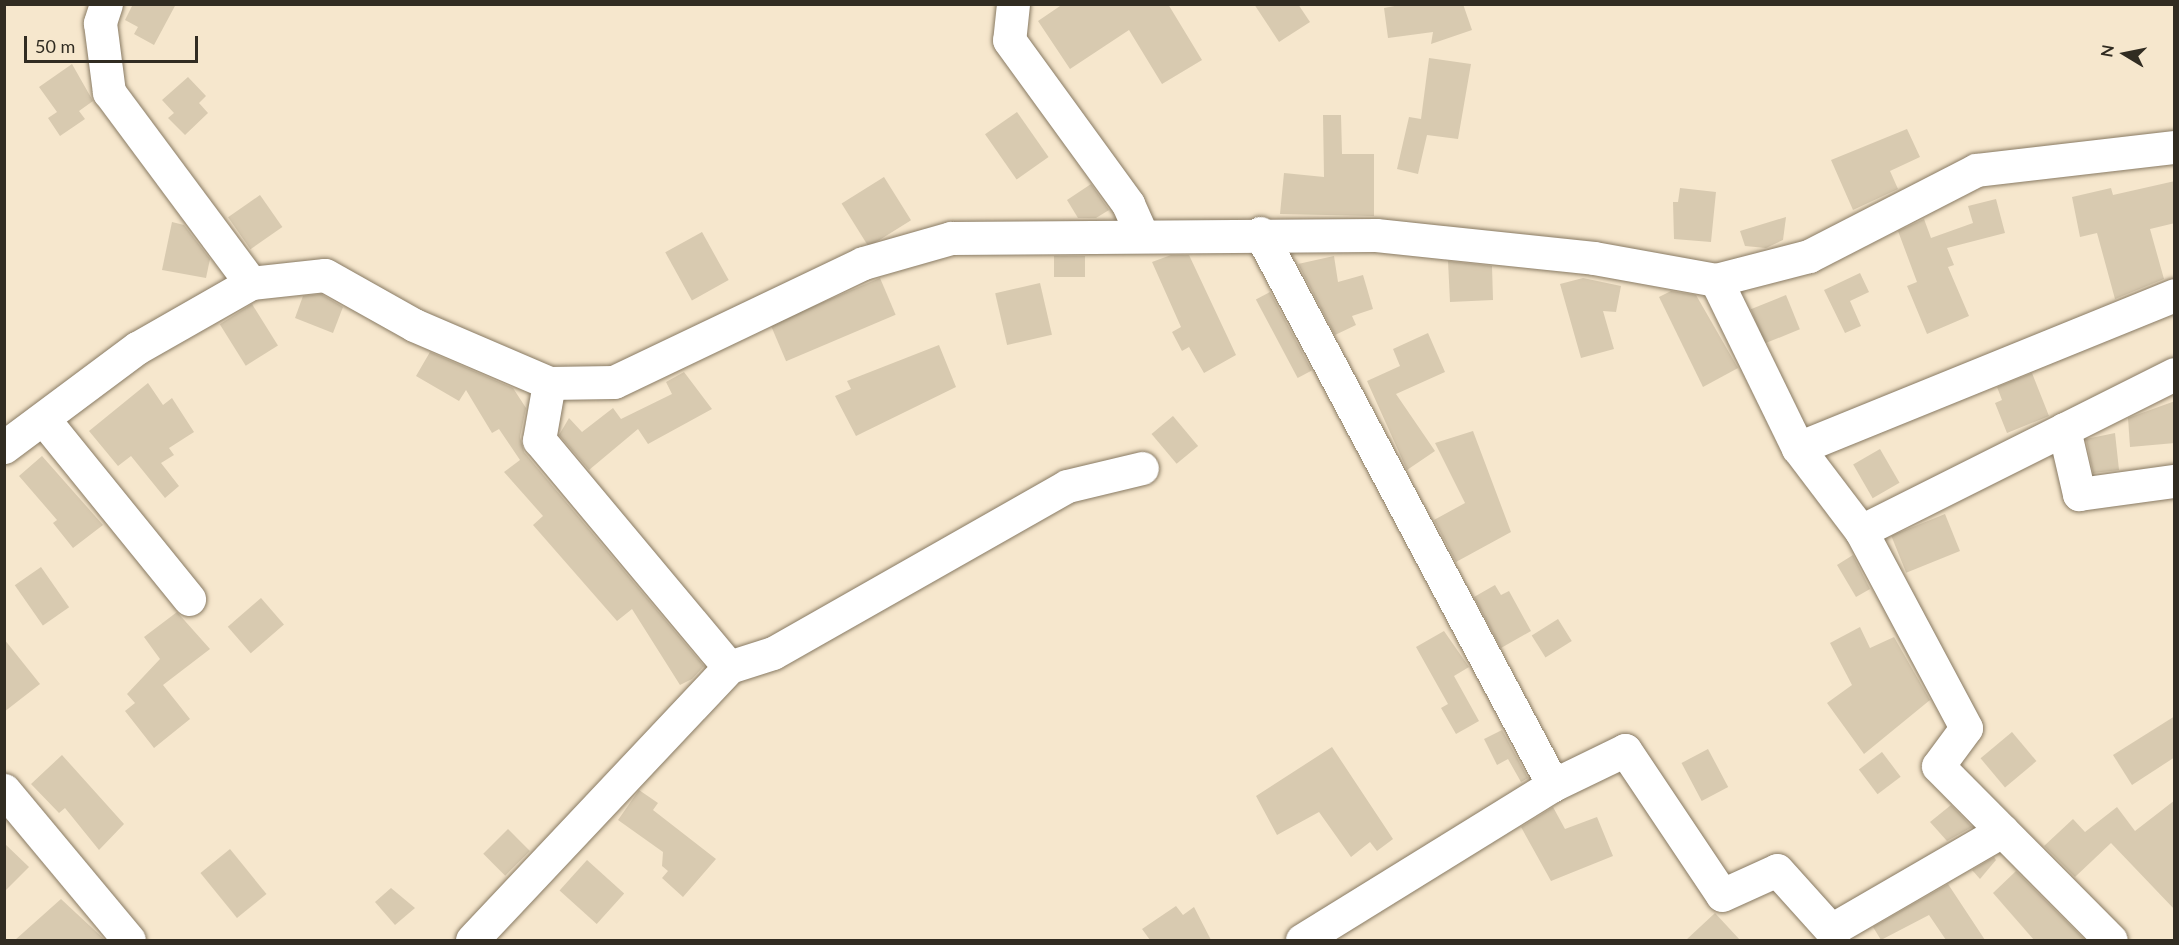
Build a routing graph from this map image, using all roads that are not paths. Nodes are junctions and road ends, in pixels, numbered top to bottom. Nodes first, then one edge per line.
1 (106, 4) edge
2 (1013, 4) edge
3 (2175, 147) edge
4 (1260, 233) junction
5 (1142, 236) junction
6 (1716, 280) junction
7 (252, 283) junction
8 (2175, 295) edge
9 (2175, 374) edge
10 (549, 383) junction
11 (45, 421) junction
12 (2064, 429) junction
13 (4, 447) edge
14 (1798, 448) junction
15 (1142, 468) dead end
16 (2175, 481) edge
17 (1861, 531) junction
18 (189, 599) dead end
19 (729, 667) junction
20 (1553, 785) junction
21 (5, 792) edge
22 (2002, 831) junction
23 (129, 940) edge
24 (472, 940) edge
25 (1302, 940) edge
26 (2111, 940) edge

1 - 7 street
2 - 5 street
3 - 6 street
4 - 5 street
4 - 6 street
4 - 20 street
5 - 10 street
6 - 14 street
7 - 10 street
7 - 11 street
8 - 14 street
9 - 12 street
10 - 19 street
11 - 13 street
11 - 18 street
12 - 16 street
12 - 17 street
14 - 17 street
15 - 19 street
17 - 22 street
19 - 24 street
20 - 22 street
20 - 25 street
21 - 23 street
22 - 26 street

